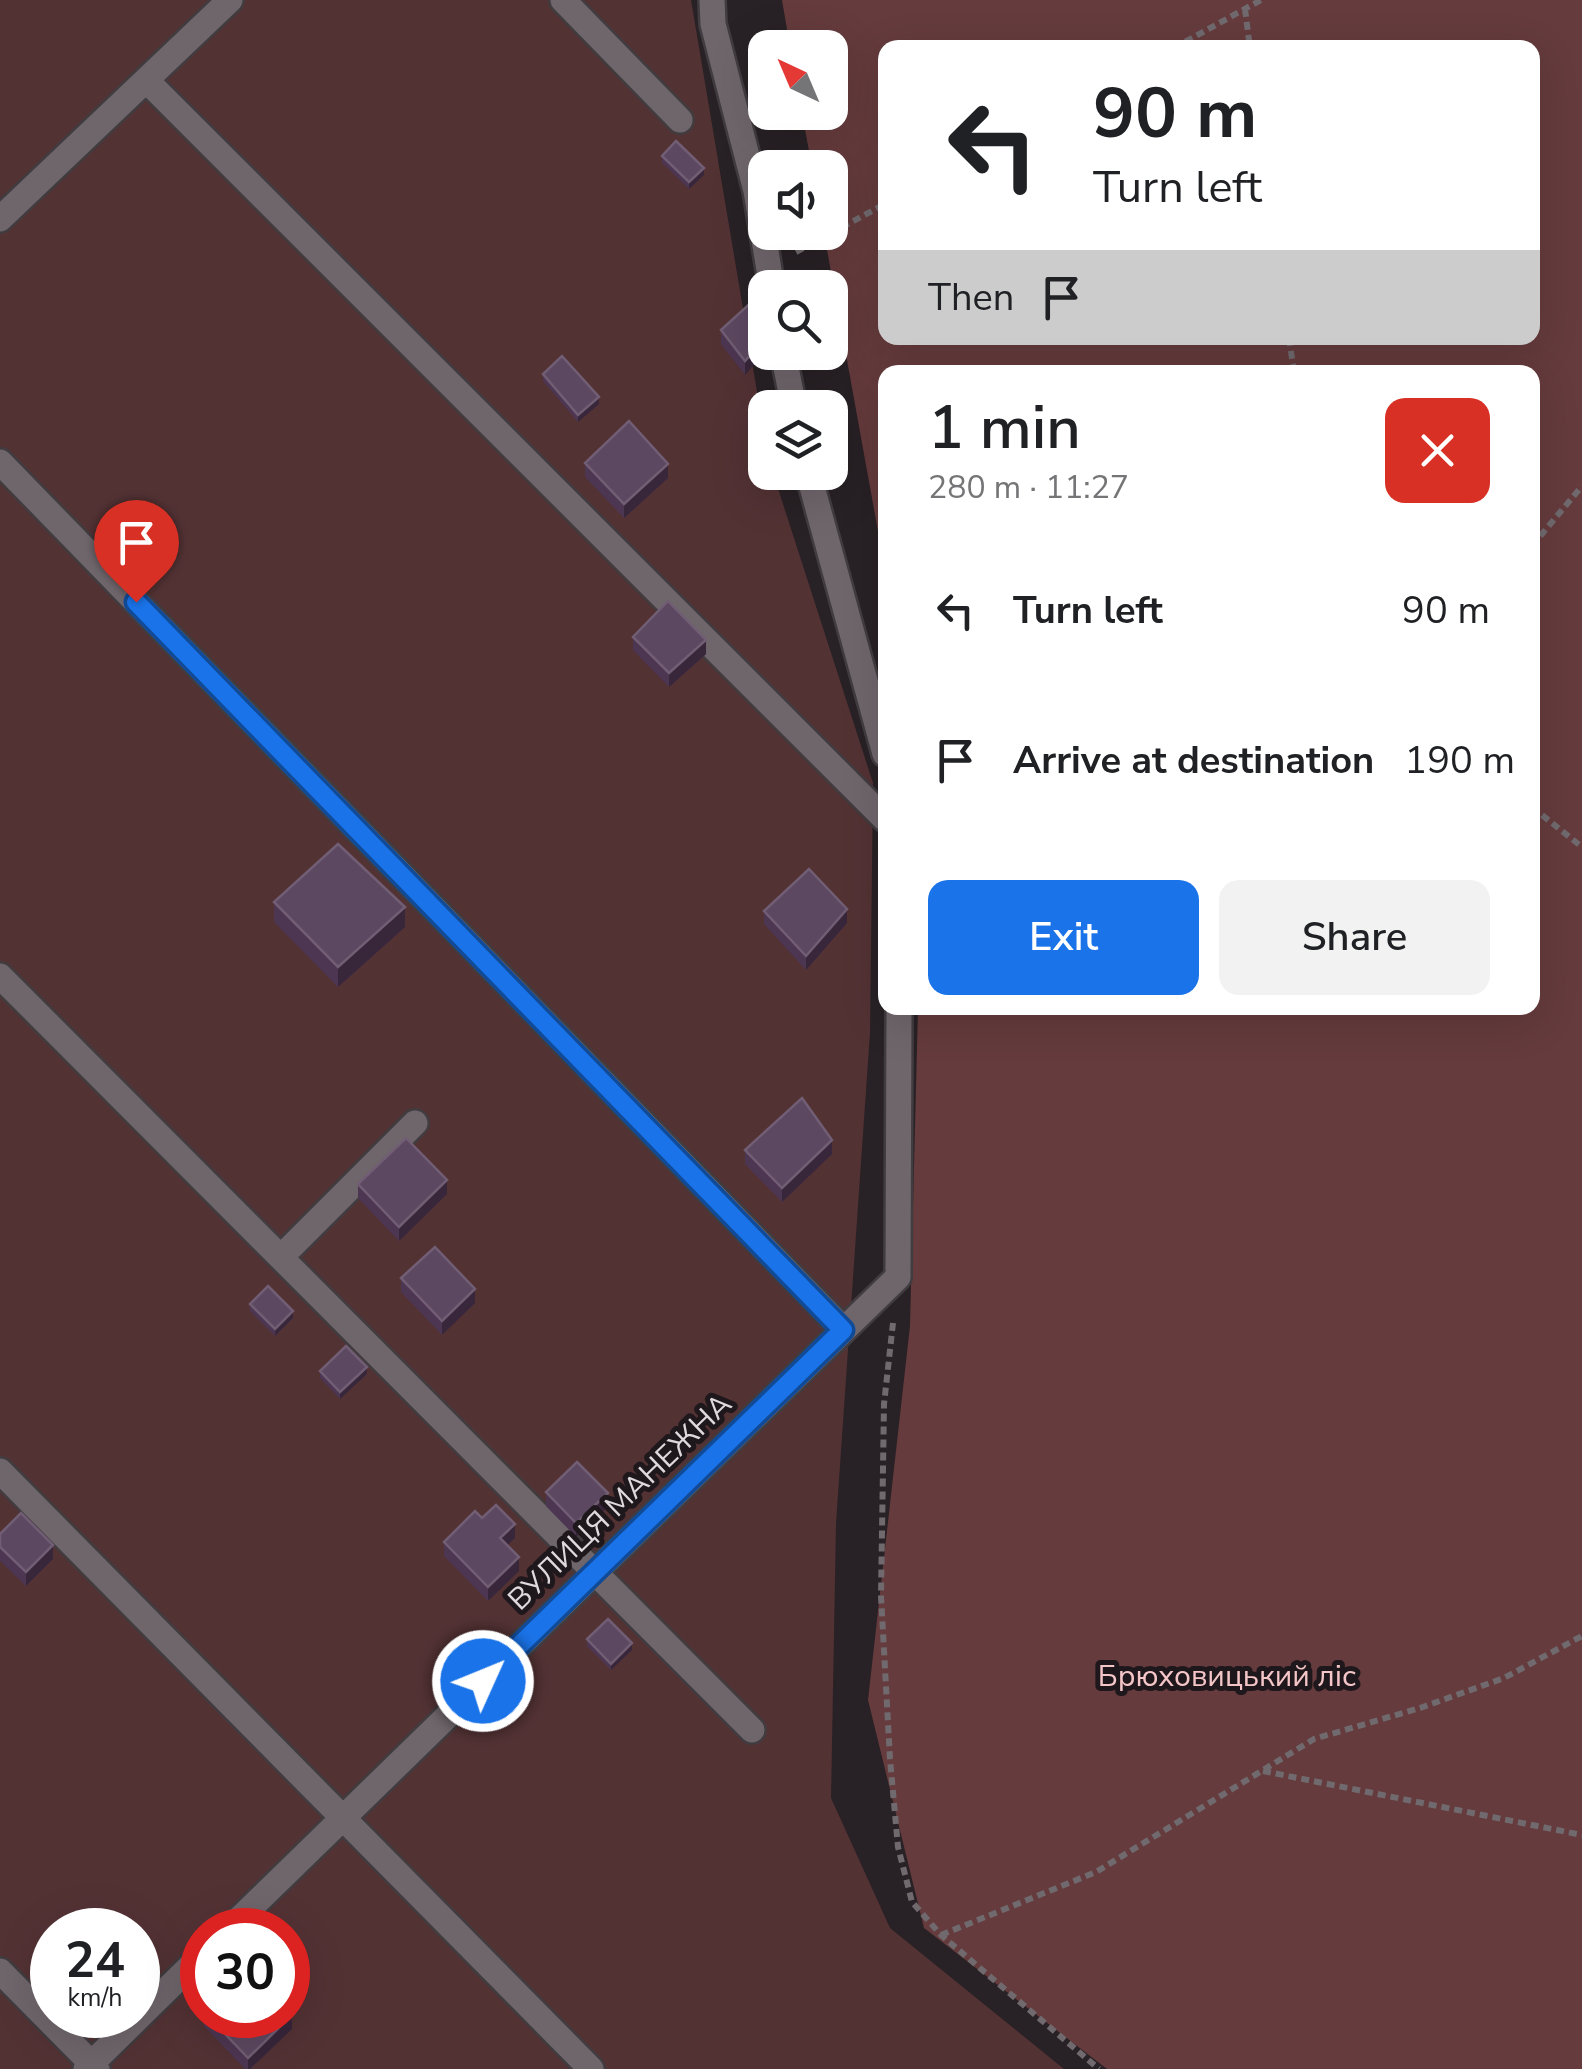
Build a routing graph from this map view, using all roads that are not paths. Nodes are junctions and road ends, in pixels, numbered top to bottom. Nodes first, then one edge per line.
1 (230, 0) edge
2 (563, 0) edge
3 (712, 0) edge
4 (146, 80) junction
5 (680, 120) dead end
6 (0, 219) edge
7 (770, 270) edge
8 (0, 462) edge
9 (813, 490) edge
10 (878, 728) edge
11 (878, 812) edge
12 (0, 976) edge
13 (898, 1015) edge
14 (416, 1122) dead end
15 (281, 1257) junction
16 (843, 1330) junction
17 (0, 1471) edge
18 (596, 1571) junction
19 (752, 1730) dead end
20 (342, 1818) junction
21 (250, 1908) edge
22 (0, 1972) edge
23 (180, 1977) edge
24 (92, 2067) edge
25 (591, 2069) edge

1 - 4 street
2 - 5 street
3 - 7 street
4 - 6 street
4 - 11 street
8 - 16 street
9 - 10 street
12 - 15 street
13 - 16 street, ВУЛИЦЯ МАНЕЖНА
14 - 15 street
15 - 18 street
16 - 18 street, ВУЛИЦЯ МАНЕЖНА
17 - 20 street
18 - 19 street
18 - 20 street, ВУЛИЦЯ МАНЕЖНА
20 - 21 street, ВУЛИЦЯ МАНЕЖНА
20 - 25 street
22 - 24 street
23 - 24 street

